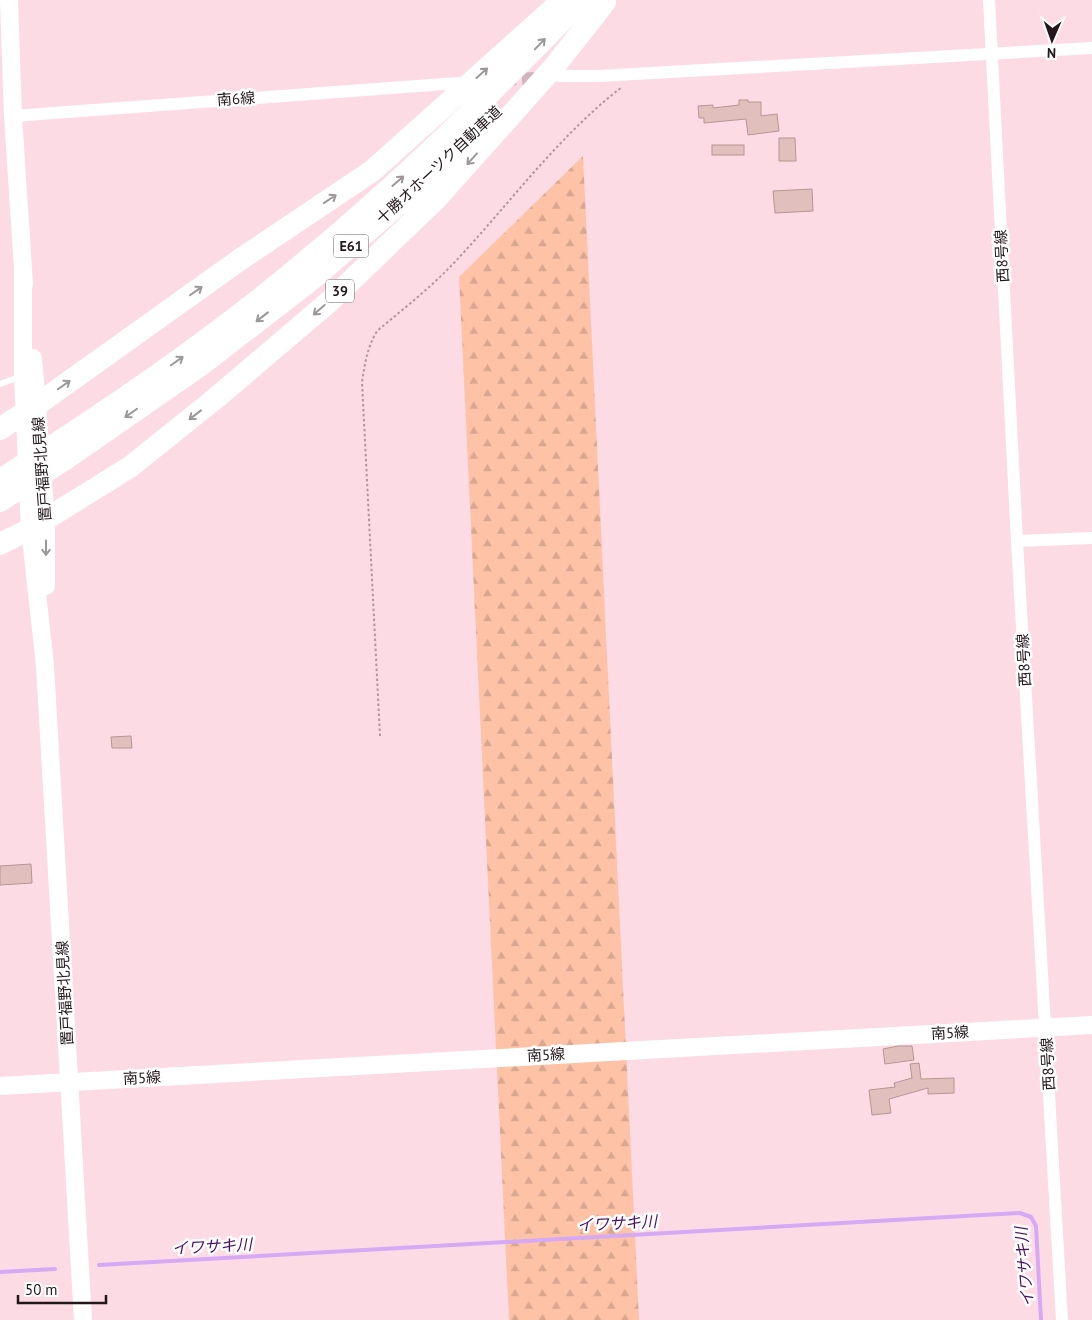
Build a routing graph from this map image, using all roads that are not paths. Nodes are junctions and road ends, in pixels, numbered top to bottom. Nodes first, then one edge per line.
1 (9, 0) edge
2 (563, 0) edge
3 (582, 0) edge
4 (989, 0) edge
5 (606, 1) edge
6 (5, 24) edge
7 (1092, 48) edge
8 (992, 53) junction
9 (559, 76) tunnel mouth
10 (458, 83) dead end
11 (13, 116) junction
12 (23, 273) junction
13 (23, 376) junction
14 (0, 384) edge
15 (31, 409) junction
16 (0, 429) edge
17 (66, 448) junction
18 (0, 480) edge
19 (0, 501) edge
20 (38, 524) junction
21 (1092, 538) edge
22 (1017, 541) junction
23 (0, 544) edge
24 (1092, 1025) edge
25 (1046, 1027) junction
26 (70, 1082) junction
27 (0, 1086) edge
28 (83, 1320) edge
29 (1062, 1320) edge

1 - 6 main road, 置戸福野北見線
15 -> 2 highway
17 -> 3 highway, 十勝オホーツク自動車道 / E61
4 - 8 street, 西8号線
5 -> 17 highway, 十勝オホーツク自動車道 / E61
5 -> 20 highway, 39
6 - 11 main road, 置戸福野北見線
7 - 8 street
8 - 9 street
8 - 22 street, 西8号線
10 - 11 street, 南6線
11 - 12 main road, 置戸福野北見線
12 - 13 main road, 置戸福野北見線
12 - 15 main road, 置戸福野北見線
13 - 14 lane
13 - 15 main road, 置戸福野北見線
15 - 16 highway
15 - 20 main road, 置戸福野北見線
17 - 18 highway, E61
17 - 19 highway, E61
20 - 23 highway
20 - 26 main road, 置戸福野北見線
21 - 22 street
22 - 25 street, 西8号線
24 - 25 main road, 南5線
25 - 26 main road, 南5線
25 - 29 street, 西8号線
26 - 27 main road, 南5線
26 - 28 main road, 置戸福野北見線

